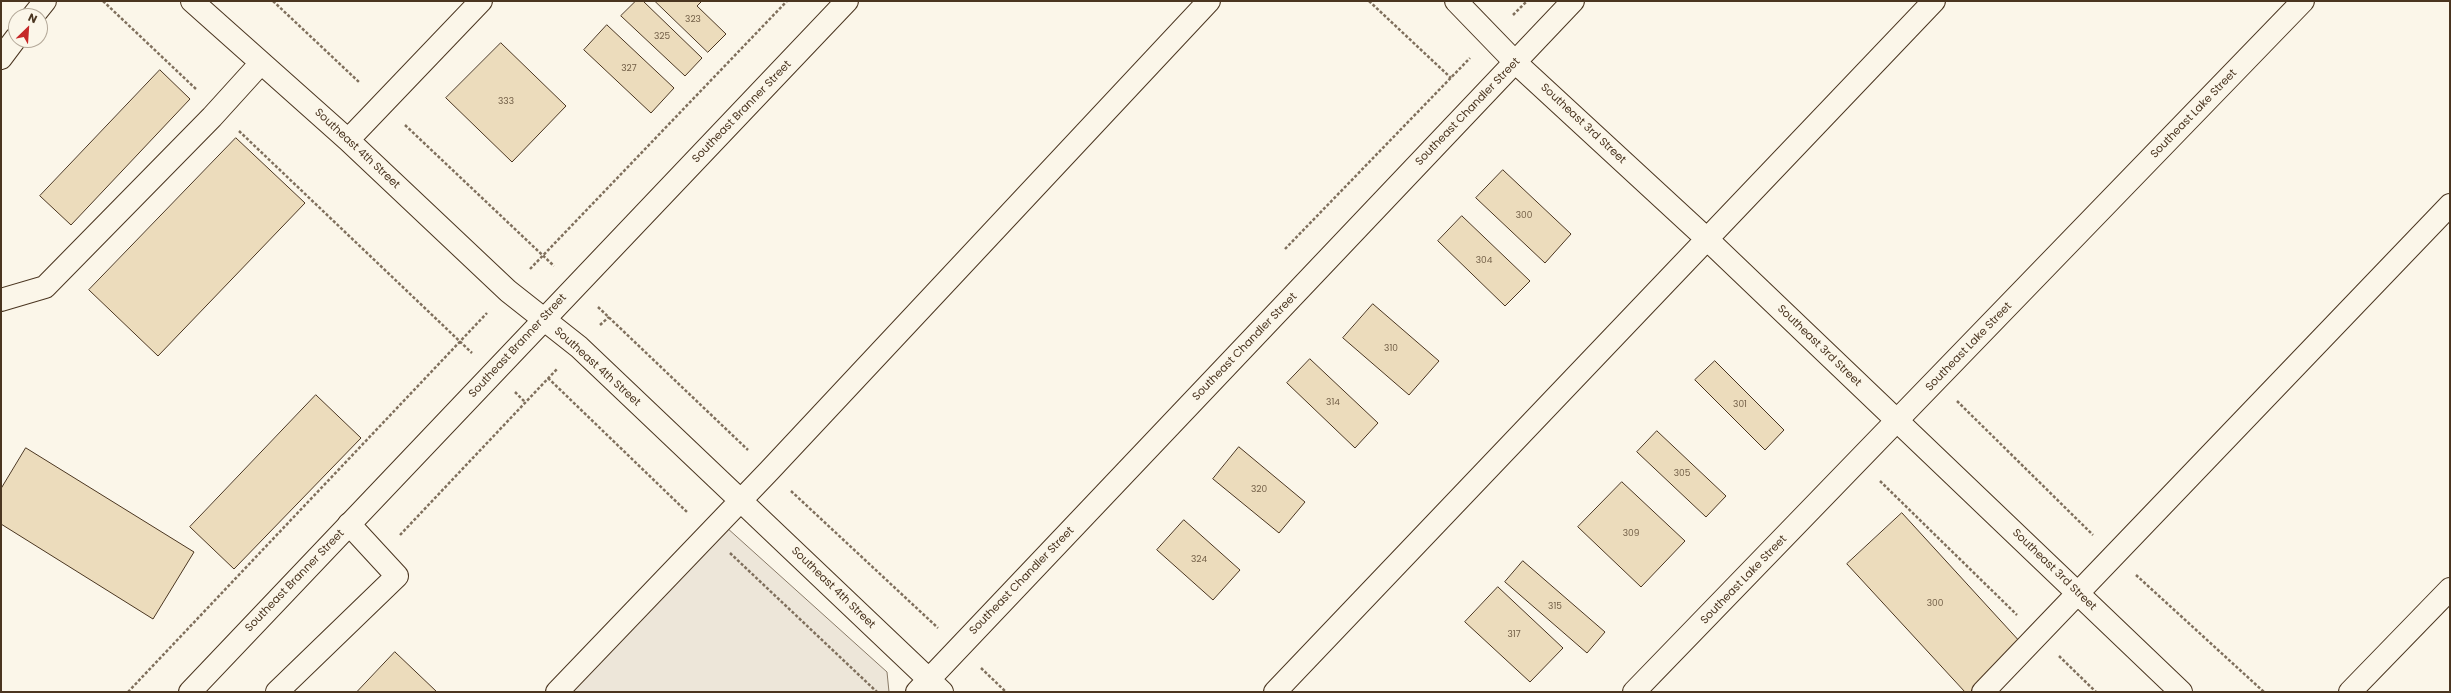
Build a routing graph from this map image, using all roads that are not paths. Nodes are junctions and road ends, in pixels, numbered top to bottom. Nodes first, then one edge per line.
1 (192, 1) edge
2 (481, 1) edge
3 (847, 1) edge
4 (1209, 1) edge
5 (1456, 1) edge
6 (1573, 1) edge
7 (1934, 1) edge
8 (2303, 1) edge
9 (8, 48) edge
10 (1, 58) edge
11 (1515, 62) junction
12 (261, 63) junction
13 (348, 140) junction
14 (2450, 205) edge
15 (1708, 240) junction
16 (1, 300) edge
17 (544, 319) junction
18 (1898, 421) junction
19 (740, 500) junction
20 (349, 524) junction
21 (2450, 589) edge
22 (2078, 593) junction
23 (929, 688) edge
24 (190, 692) edge
25 (277, 692) edge
26 (557, 692) edge
27 (1275, 692) edge
28 (1634, 692) edge
29 (1983, 692) edge
30 (2181, 692) edge
31 (2350, 692) edge

1 - 12 street, Southeast 4th Street
2 - 13 street
3 - 17 street, Southeast Branner Street
4 - 19 street
5 - 11 street, Southeast 3rd Street
6 - 11 street, Southeast Chandler Street
7 - 15 street
8 - 18 street, Southeast Lake Street
9 - 10 street
11 - 15 street, Southeast 3rd Street
11 - 23 street, Southeast Chandler Street
12 - 13 street, Southeast 4th Street
12 - 16 street
13 - 17 street, Southeast 4th Street
14 - 22 street
15 - 18 street, Southeast 3rd Street
15 - 27 street
17 - 19 street, Southeast 4th Street
17 - 20 street, Southeast Branner Street
18 - 22 street, Southeast 3rd Street
18 - 28 street, Southeast Lake Street
19 - 23 street, Southeast 4th Street
19 - 26 street
20 - 24 street, Southeast Branner Street
20 - 25 street
21 - 31 street
22 - 29 street
22 - 30 street, Southeast 3rd Street

